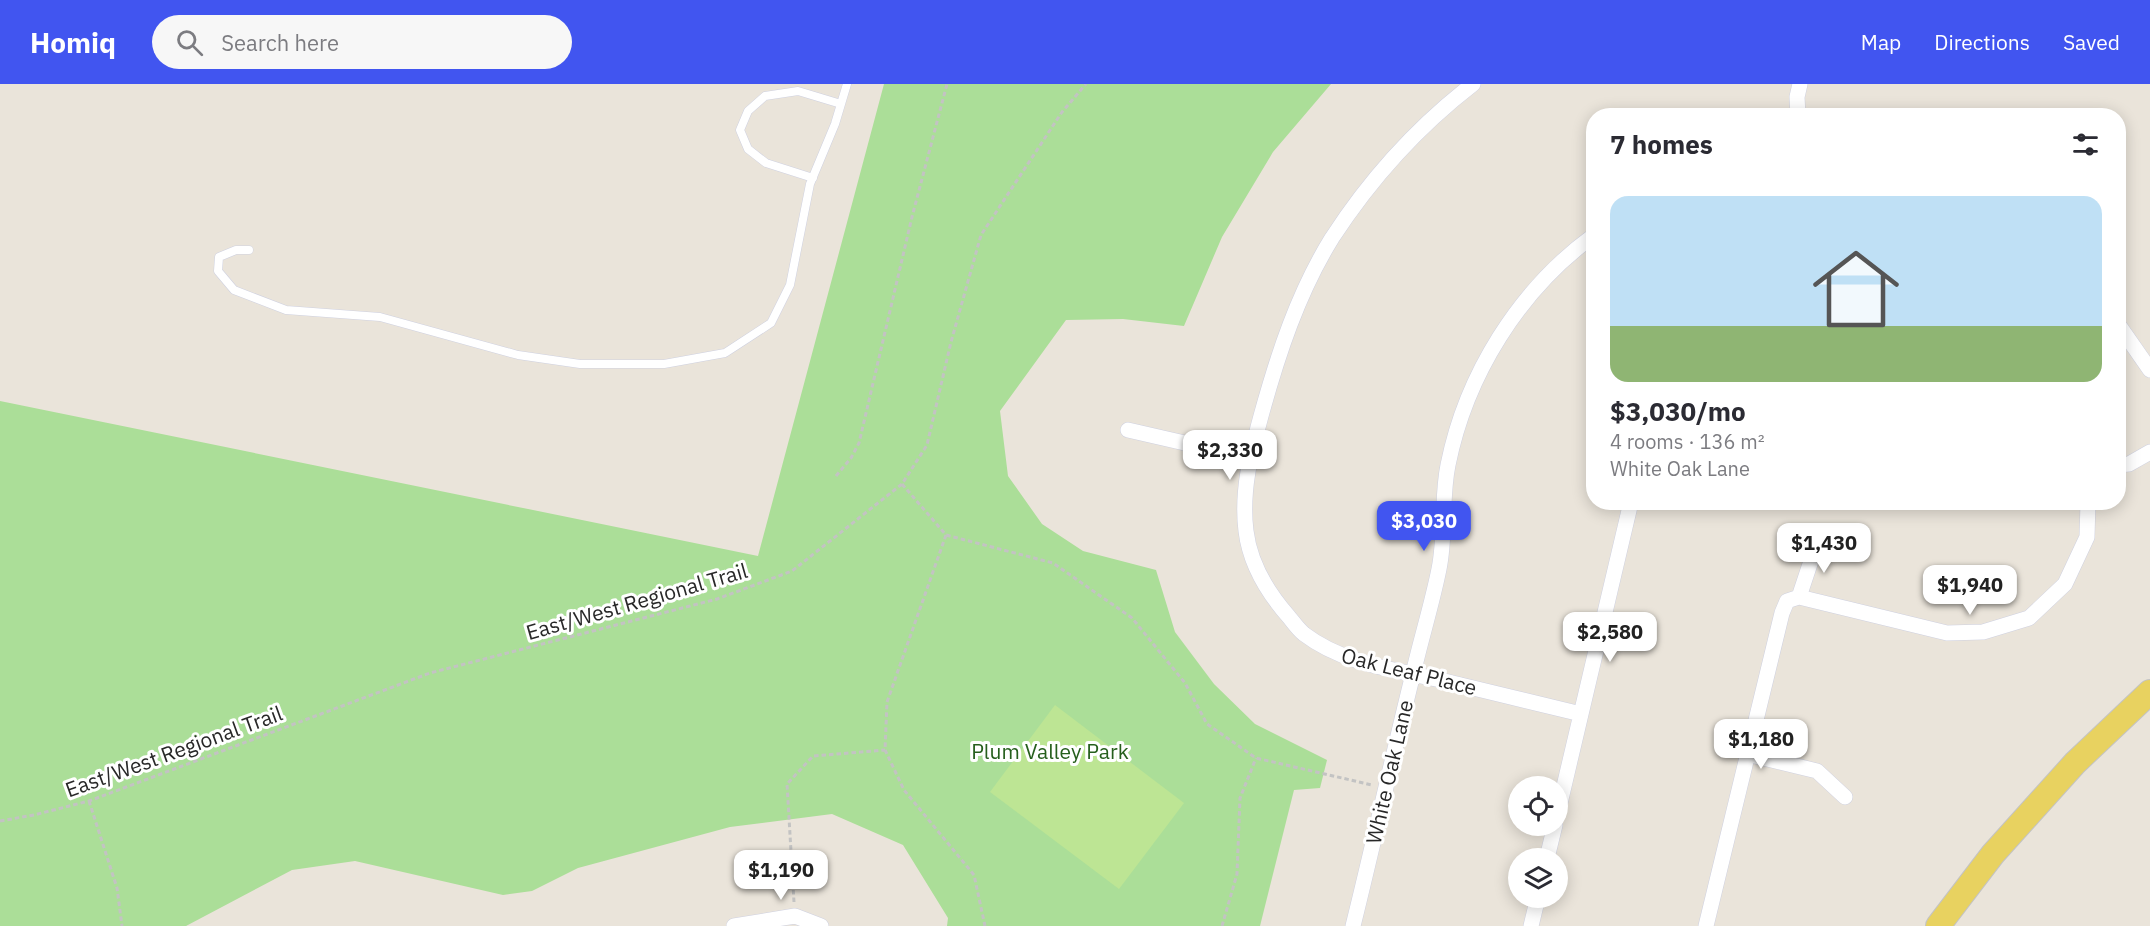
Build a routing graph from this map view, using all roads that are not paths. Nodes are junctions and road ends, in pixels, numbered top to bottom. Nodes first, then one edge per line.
1 (847, 84) edge
2 (1473, 84) edge
3 (1800, 84) edge
4 (841, 104) junction
5 (1798, 108) edge
6 (813, 178) junction
7 (1586, 242) edge
8 (249, 250) dead end
9 (2126, 336) edge
10 (2150, 370) edge
11 (1128, 430) dead end
12 (2150, 452) edge
13 (1250, 458) junction
14 (2126, 464) edge
15 (1629, 510) edge
16 (2088, 510) edge
17 (1818, 540) dead end
18 (1799, 597) junction
19 (1413, 674) junction
20 (2150, 692) edge
21 (1581, 714) junction
22 (1747, 754) junction
23 (1566, 776) edge
24 (1845, 797) dead end
25 (1535, 908) edge
26 (734, 926) edge
27 (821, 926) edge
28 (1353, 926) edge
29 (1531, 926) edge
30 (1706, 926) edge
31 (1938, 926) edge

1 - 4 lane
2 - 13 street, Oak Leaf Place
3 - 5 street
4 - 6 lane
4 - 6 lane
6 - 8 lane
7 - 19 street, White Oak Lane
9 - 10 street
11 - 13 street
12 - 14 street
13 - 19 street, Oak Leaf Place
15 - 21 street
16 - 18 street
17 - 18 street
18 - 22 street
19 - 21 street, Oak Leaf Place
19 - 28 street, White Oak Lane
20 - 31 main road
21 - 23 street
22 - 24 street
22 - 30 street
25 - 29 street
26 - 27 street

